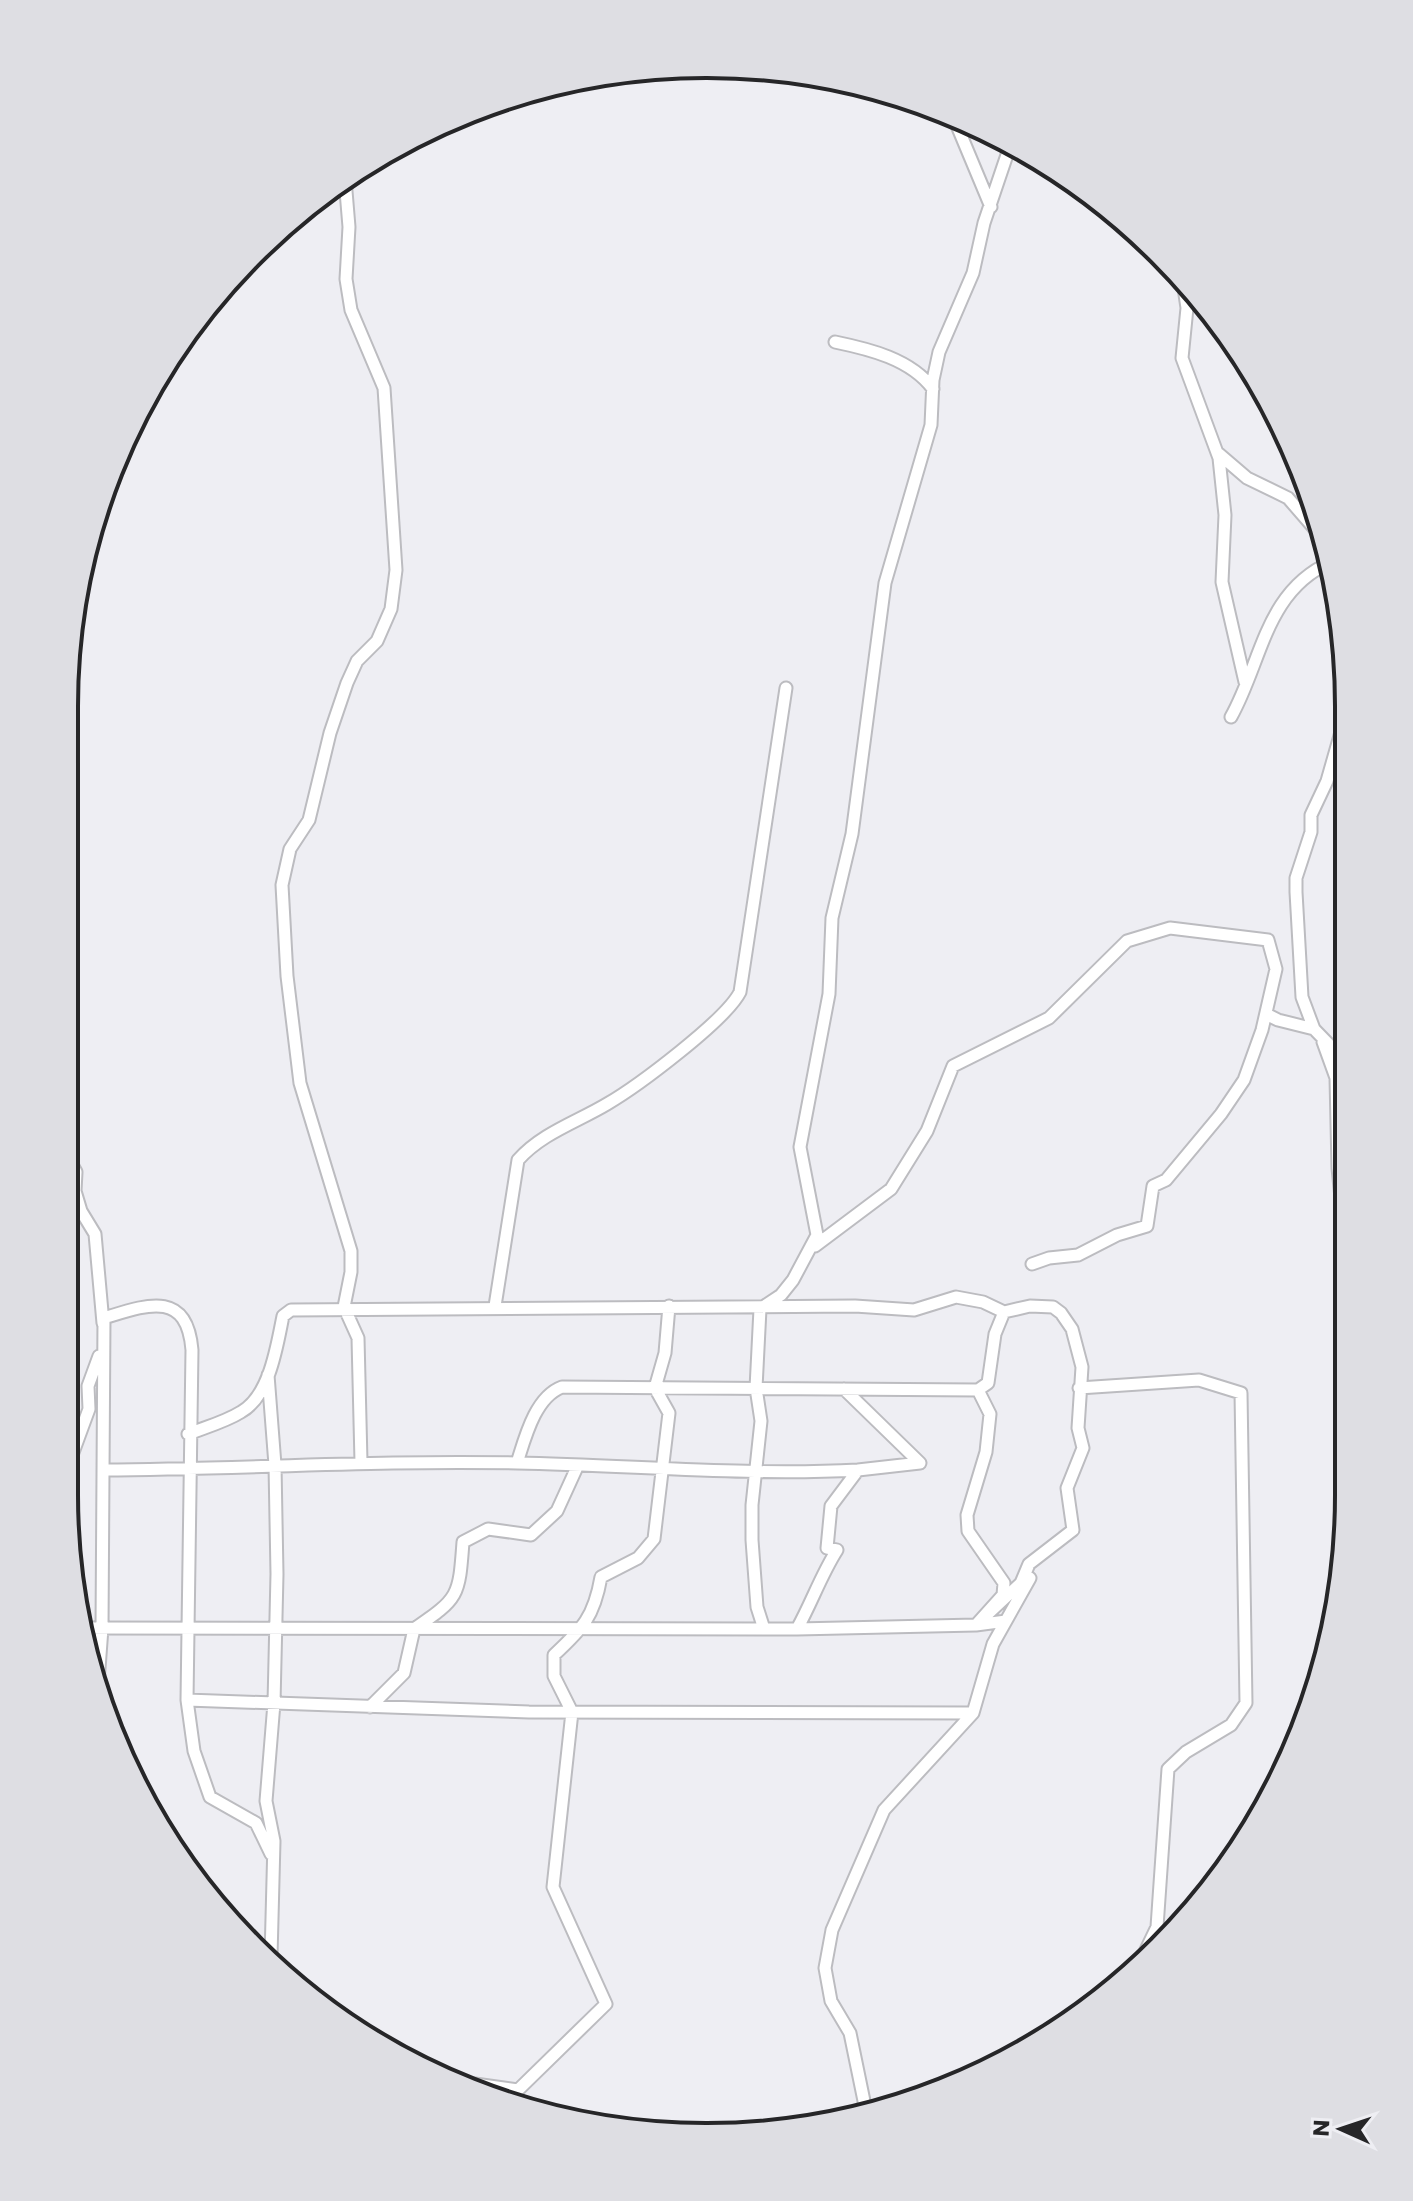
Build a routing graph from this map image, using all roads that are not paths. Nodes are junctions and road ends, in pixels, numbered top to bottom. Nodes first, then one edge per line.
1 (960, 132) edge
2 (1008, 155) edge
3 (1010, 156) edge
4 (1006, 161) junction
5 (346, 192) edge
6 (991, 207) junction
7 (1186, 300) edge
8 (835, 342) dead end
9 (933, 389) junction
10 (1216, 452) junction
11 (1307, 520) edge
12 (1320, 569) edge
13 (1245, 682) junction
14 (786, 688) dead end
15 (1231, 717) dead end
16 (1335, 753) edge
17 (1266, 1014) junction
18 (1314, 1029) junction
19 (1323, 1042) junction
20 (1335, 1052) edge
21 (1335, 1075) edge
22 (78, 1201) edge
23 (812, 1249) junction
24 (1032, 1264) dead end
25 (495, 1306) junction
26 (669, 1306) junction
27 (344, 1307) junction
28 (760, 1309) junction
29 (1004, 1312) junction
30 (104, 1318) junction
31 (268, 1374) junction
32 (655, 1388) junction
33 (756, 1388) junction
34 (1079, 1388) junction
35 (844, 1389) junction
36 (978, 1390) junction
37 (188, 1434) junction
38 (78, 1439) edge
39 (361, 1462) junction
40 (517, 1463) junction
41 (275, 1465) junction
42 (578, 1465) junction
43 (104, 1470) junction
44 (190, 1470) junction
45 (665, 1470) junction
46 (755, 1470) junction
47 (858, 1470) junction
48 (1037, 1558) junction
49 (1006, 1621) junction
50 (976, 1625) junction
51 (92, 1628) edge
52 (102, 1628) junction
53 (187, 1628) junction
54 (276, 1629) junction
55 (414, 1629) junction
56 (764, 1629) junction
57 (797, 1629) junction
58 (582, 1630) junction
59 (100, 1659) edge
60 (187, 1700) junction
61 (274, 1703) junction
62 (370, 1707) junction
63 (572, 1712) junction
64 (973, 1713) junction
65 (271, 1854) junction
66 (1151, 1938) edge
67 (271, 1947) edge
68 (496, 2087) edge
69 (518, 2090) junction
70 (517, 2094) edge
71 (864, 2103) edge

1 - 6 street
2 - 4 street
3 - 4 street
4 - 6 street
5 - 27 street
6 - 9 street
7 - 10 street
8 - 9 street
9 - 23 street
10 - 11 street
10 - 13 street
12 - 13 street
13 - 15 street
14 - 25 street
16 - 18 street
17 - 18 street
17 - 23 street
17 - 24 street
18 - 19 street
19 - 20 street
19 - 21 street
22 - 30 street
23 - 28 street
25 - 26 street
25 - 27 street
26 - 28 street
26 - 32 street
27 - 31 street
27 - 39 street
28 - 29 street
28 - 33 street
29 - 34 street
29 - 36 street
30 - 37 street
30 - 38 street
30 - 43 street
31 - 37 street
31 - 41 street
32 - 33 street
32 - 40 street
32 - 45 street
33 - 35 street
33 - 46 street
34 - 48 street
34 - 66 street
35 - 36 street
35 - 47 street
36 - 50 street
37 - 44 street
39 - 40 street
39 - 41 street
40 - 42 street
41 - 44 street
41 - 54 street
42 - 45 street
42 - 55 street
43 - 44 street
43 - 52 street
44 - 53 street
45 - 46 street
45 - 58 street
46 - 47 street
46 - 56 street
47 - 57 street
48 - 49 street
48 - 50 street
49 - 50 street
49 - 64 street
50 - 57 street
51 - 52 street
52 - 53 street
52 - 59 street
53 - 54 street
53 - 60 street
54 - 55 street
54 - 61 street
55 - 58 street
55 - 62 street
56 - 57 street
56 - 58 street
58 - 63 street
60 - 61 street
60 - 65 street
61 - 62 street
61 - 65 street
62 - 63 street
63 - 64 street
63 - 69 street
64 - 71 street
65 - 67 street
68 - 69 street
69 - 70 street

